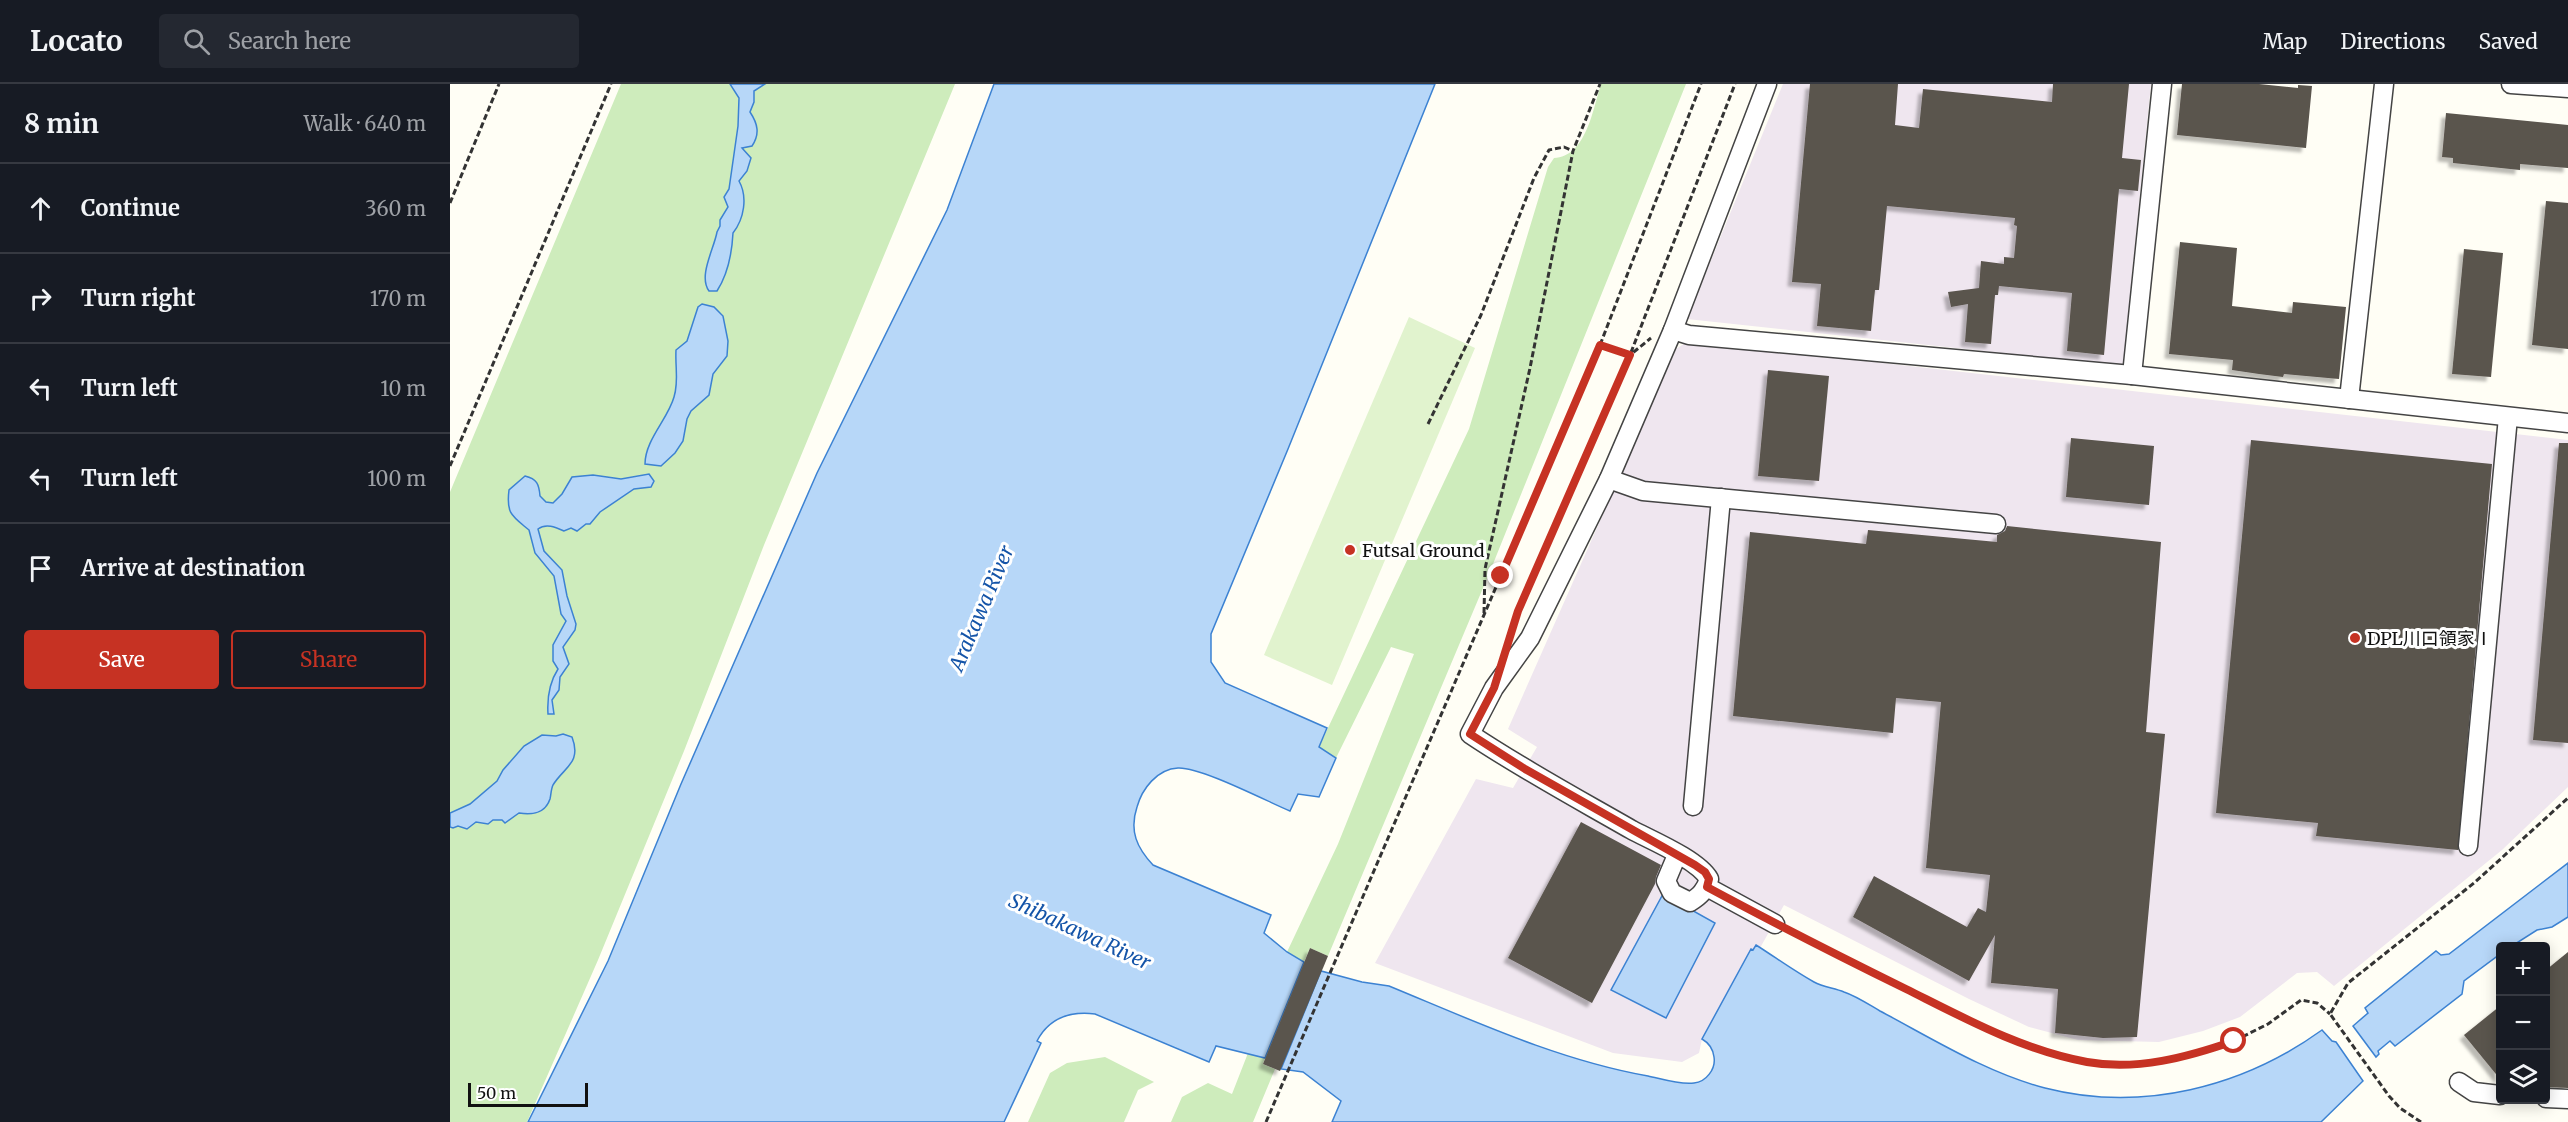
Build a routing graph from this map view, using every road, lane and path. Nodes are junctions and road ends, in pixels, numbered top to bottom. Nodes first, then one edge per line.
1 (499, 84) edge
2 (611, 84) edge
3 (1600, 84) edge
4 (1701, 84) edge
5 (1735, 84) edge
6 (1767, 84) edge
7 (2162, 84) edge
8 (2384, 84) edge
9 (2511, 84) edge
10 (2568, 88) edge
11 (1574, 151) junction
12 (450, 203) edge
13 (1673, 330) junction
14 (1654, 336) dead end
15 (1600, 345) junction
16 (1630, 355) junction
17 (2132, 375) junction
18 (2349, 399) junction
19 (2508, 417) junction
20 (2568, 423) edge
21 (1428, 424) dead end
22 (450, 466) edge
23 (1609, 479) junction
24 (1721, 498) junction
25 (1996, 524) dead end
26 (1484, 618) junction
27 (1508, 644) dead end
28 (2568, 798) edge
29 (1693, 806) dead end
30 (2468, 846) dead end
31 (1677, 855) junction
32 (1707, 887) junction
33 (1775, 924) joint
34 (2330, 1014) junction
35 (2459, 1082) dead end
36 (2496, 1095) edge
37 (2550, 1098) edge
38 (2568, 1098) edge
39 (1266, 1122) edge
40 (2421, 1122) edge

1 - 12 path
2 - 22 path
3 - 11 path
4 - 15 path
5 - 16 path
6 - 13 street
7 - 17 street
8 - 18 street
9 - 10 street
11 - 21 path
11 - 26 path
13 - 17 street
13 - 23 street
14 - 16 path
15 - 16 path
15 - 26 path
16 - 27 path
17 - 18 street
18 - 19 street
19 - 20 street
19 - 30 street
23 - 24 street
23 - 31 street
24 - 25 street
24 - 29 street
26 - 39 path
28 - 34 path
31 - 32 street
31 - 32 street
32 - 33 street
33 - 34 path
34 - 40 path
35 - 36 street
37 - 38 street

